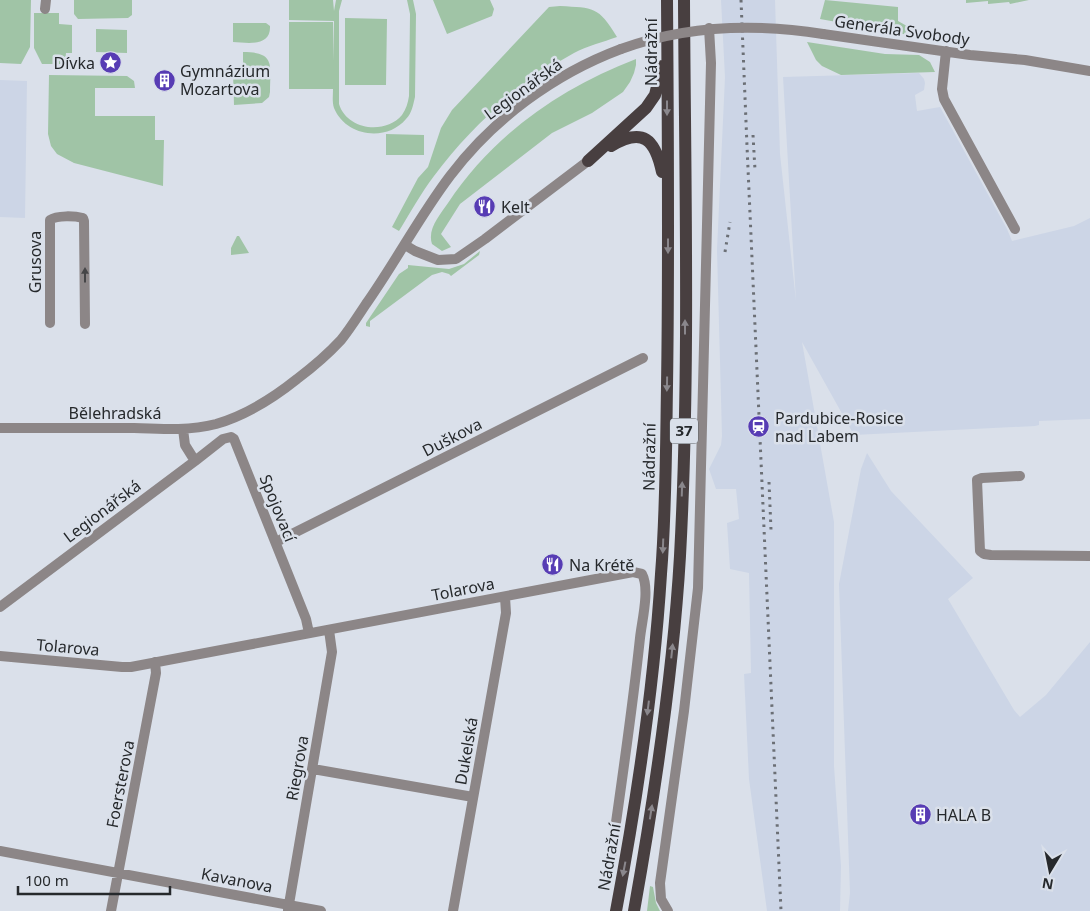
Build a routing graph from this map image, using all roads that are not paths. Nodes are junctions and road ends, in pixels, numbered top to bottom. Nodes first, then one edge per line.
1 (667, 0) edge
2 (684, 0) edge
3 (709, 28) junction
4 (667, 41) junction
5 (946, 51) junction
6 (1090, 71) edge
7 (588, 161) junction
8 (668, 197) junction
9 (1015, 229) dead end
10 (406, 245) junction
11 (50, 324) dead end
12 (85, 324) dead end
13 (643, 358) dead end
14 (229, 420) joint
15 (0, 428) edge
16 (183, 428) junction
17 (195, 461) junction
18 (1020, 476) dead end
19 (276, 542) junction
20 (1090, 556) edge
21 (505, 597) junction
22 (0, 607) edge
23 (329, 630) junction
24 (309, 634) junction
25 (0, 656) edge
26 (155, 662) junction
27 (313, 769) junction
28 (473, 797) junction
29 (0, 851) edge
30 (610, 864) dead end
31 (118, 873) junction
32 (289, 908) edge
33 (111, 911) edge
34 (321, 911) edge
35 (453, 911) edge
36 (616, 911) edge
37 (634, 911) edge
38 (668, 911) edge

1 - 4 main road, Nádražní / 37
37 -> 2 main road, Nádražní / 37
3 - 5 street, Generála Svobody, bridge
3 - 10 street, Legionářská, bridge
3 - 38 street
4 - 7 main road
4 -> 8 main road, Nádražní / 37
5 - 6 street, Generála Svobody
5 - 9 street
7 - 8 main road
7 - 10 street
8 -> 36 main road, Nádražní / 37
10 - 14 street, Legionářská
12 -> 11 street, Grusova
13 - 19 street, Duškova
14 - 16 street, Bělehradská
15 - 16 street, Bělehradská
16 - 17 street
17 - 19 street, Spojovací
17 - 22 street, Legionářská
18 - 20 street
19 - 24 street, Spojovací
21 - 23 street, Tolarova
21 - 28 street, Dukelská
21 - 30 street, Tolarova
23 - 24 street, Tolarova
23 - 27 street, Riegrova
24 - 26 street, Tolarova
25 - 26 street, Tolarova
26 - 31 street, Foersterova
27 - 28 street
27 - 32 street, Riegrova
28 - 35 street, Dukelská
29 - 31 street, Kavanova
31 - 32 street, Kavanova
31 - 33 street, Foersterova
32 - 34 street, Kavanova

